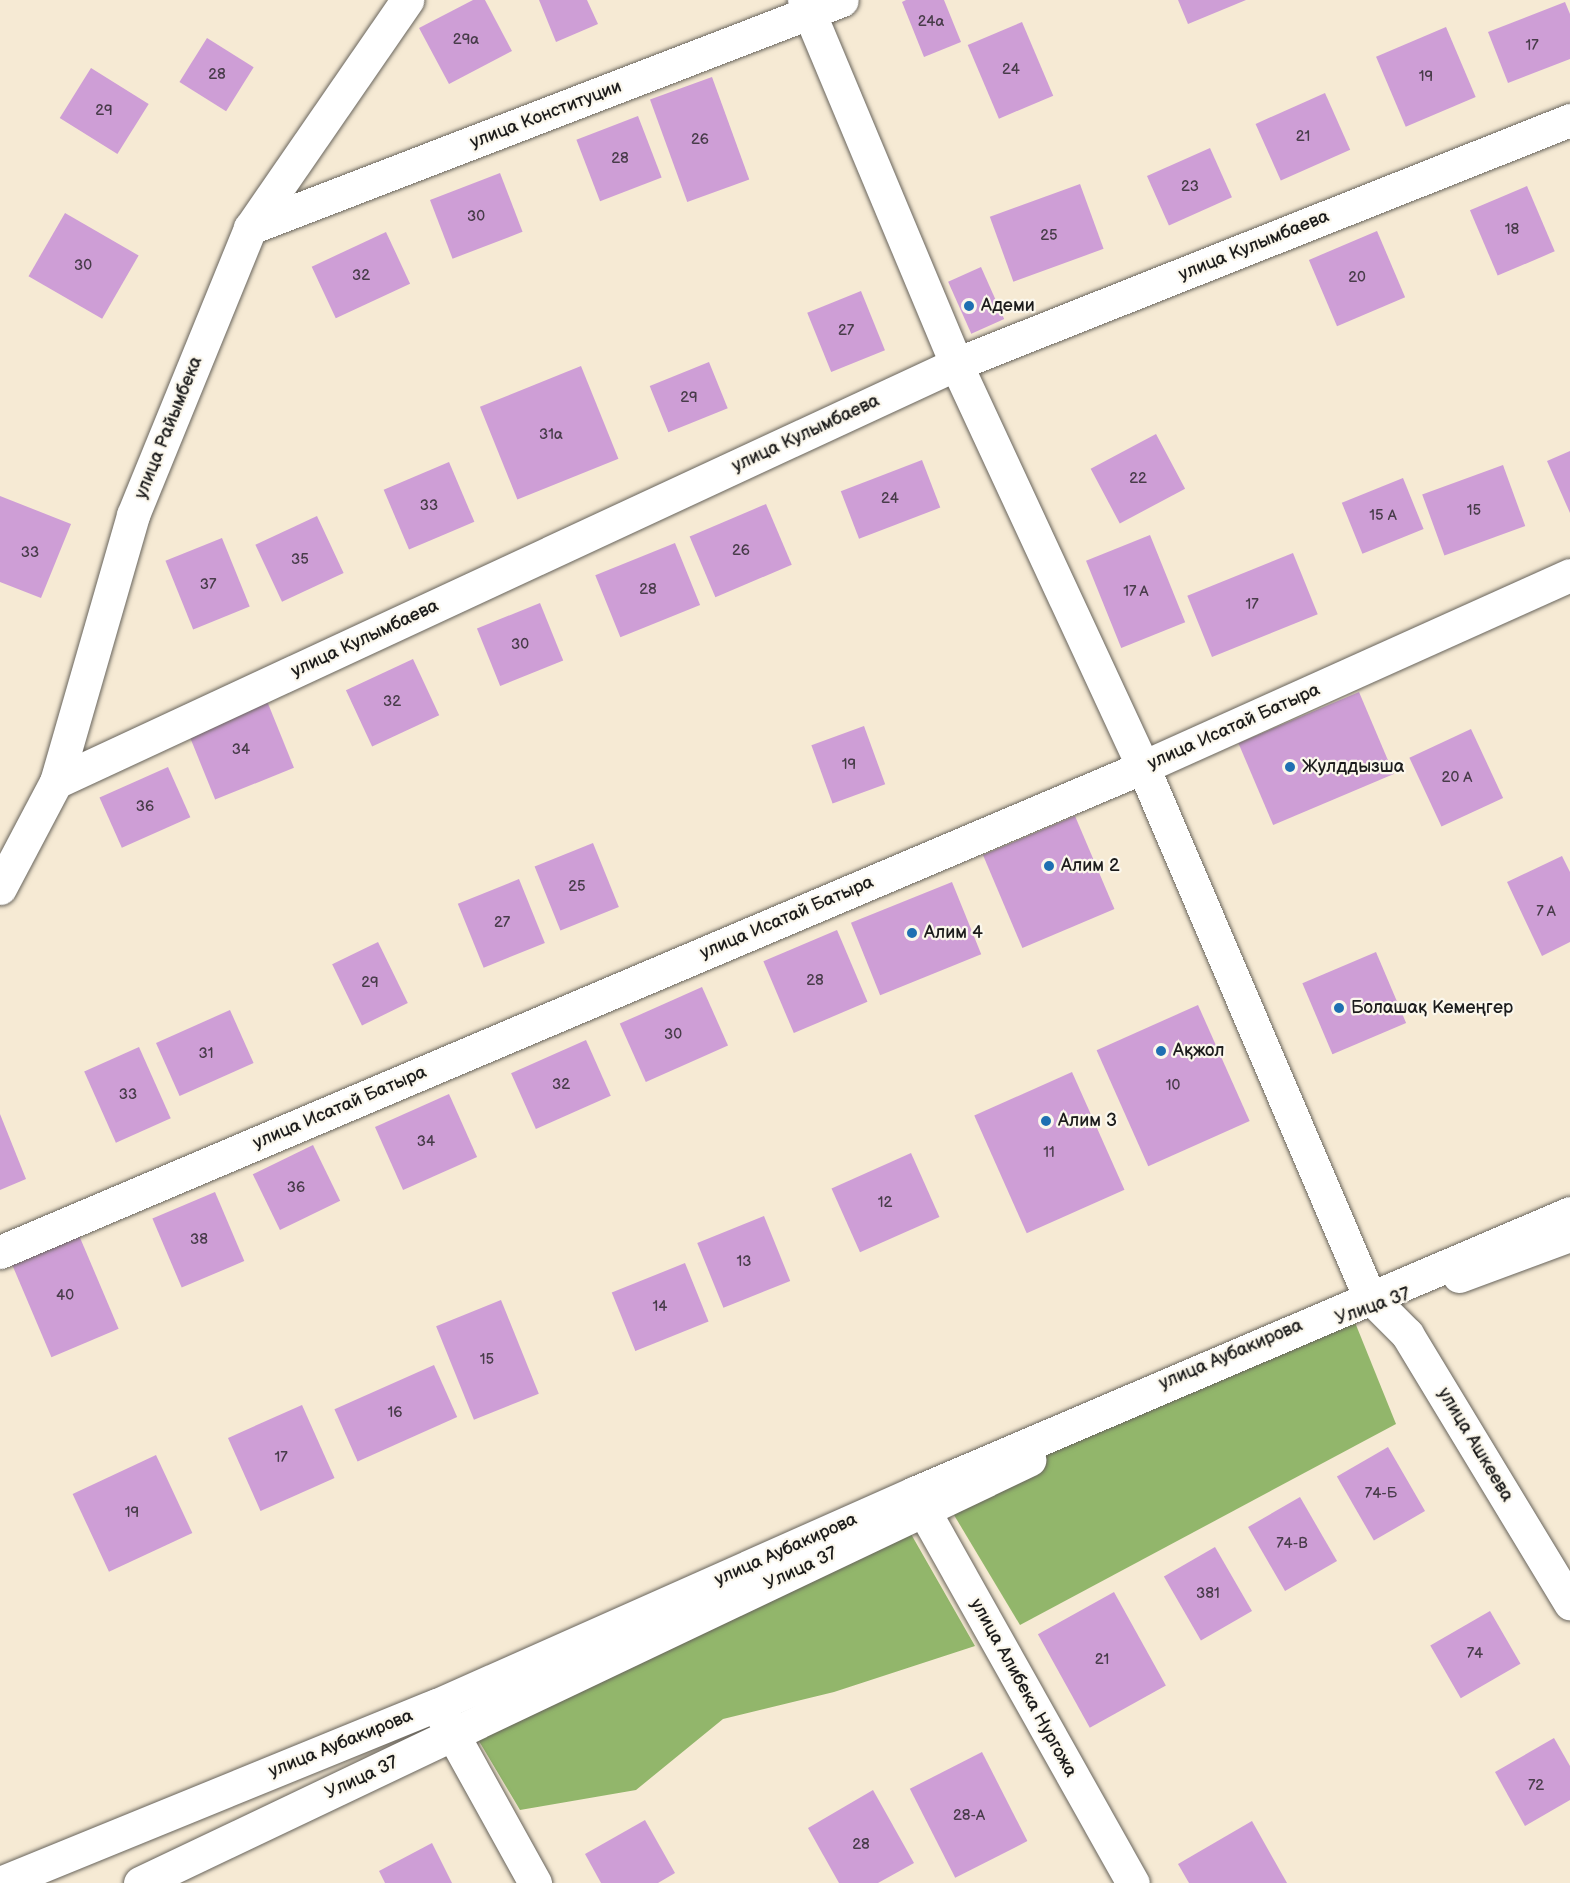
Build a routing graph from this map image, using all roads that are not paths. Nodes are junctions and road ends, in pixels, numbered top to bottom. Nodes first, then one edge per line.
1 (407, 0) edge
2 (842, 0) edge
3 (807, 7) edge
4 (1570, 120) edge
5 (250, 228) junction
6 (956, 364) junction
7 (1570, 575) edge
8 (1143, 767) junction
9 (56, 782) junction
10 (0, 888) edge
11 (1570, 1213) edge
12 (1570, 1235) edge
13 (0, 1252) edge
14 (1368, 1296) junction
15 (914, 1493) junction
16 (1570, 1603) edge
17 (437, 1705) junction
18 (0, 1883) edge
19 (140, 1883) edge
20 (534, 1883) edge
21 (1133, 1883) edge

1 - 5 street, улица Райымбека
2 - 3 street, улица Конституции
3 - 5 street, улица Конституции
3 - 6 street
4 - 6 street, улица Кулымбаева
5 - 9 street, улица Райымбека
6 - 8 street
6 - 9 street, улица Кулымбаева
7 - 8 street, улица Исатай Батыра
8 - 13 street, улица Исатай Батыра
8 - 14 street
9 - 10 street, улица Райымбека
11 - 14 street, улица Аубакирова
12 - 19 street, Улица 37
14 - 15 street, улица Аубакирова
14 - 16 street, улица Ашкеева
15 - 17 street, улица Аубакирова
15 - 21 street, улица Алибека Нургожа
17 - 18 street, улица Аубакирова
17 - 20 street

